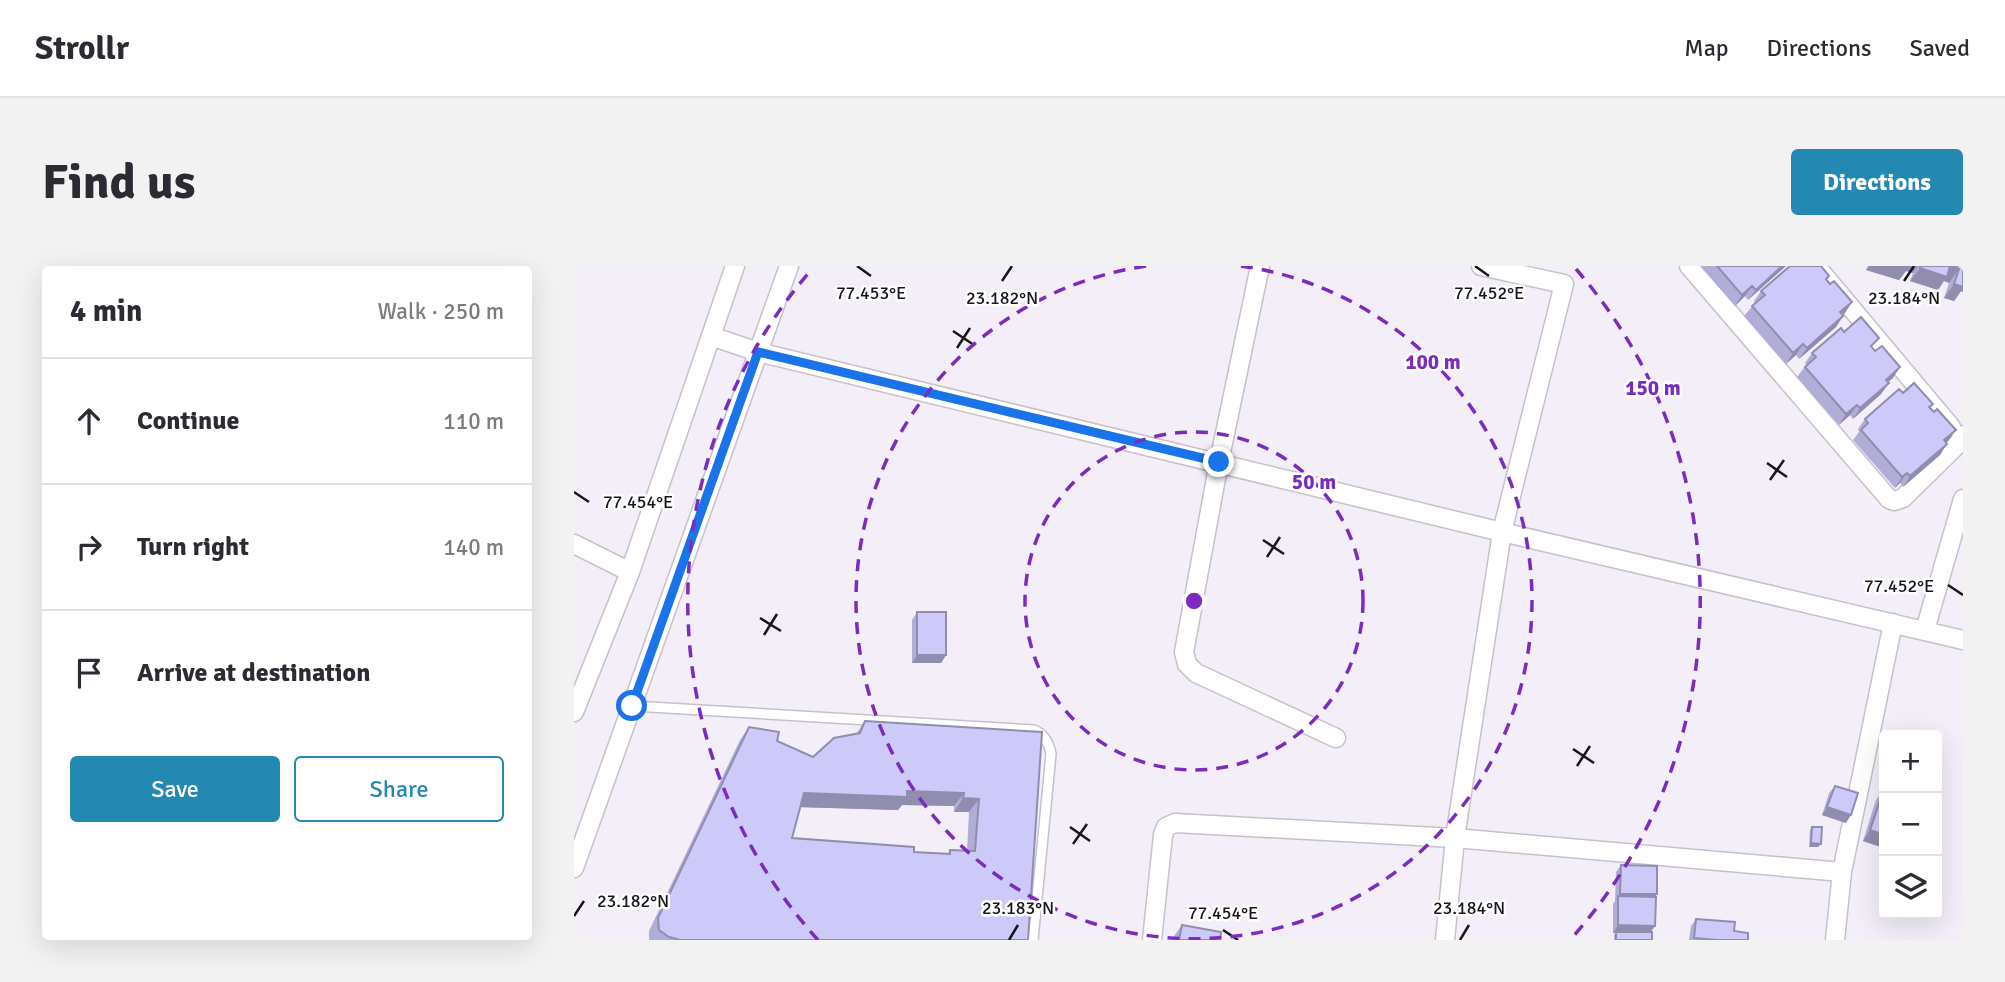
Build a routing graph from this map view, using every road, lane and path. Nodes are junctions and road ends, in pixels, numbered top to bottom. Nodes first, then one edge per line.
1 (735, 266) edge
2 (789, 266) edge
3 (1260, 266) edge
4 (1481, 266) edge
5 (1689, 266) edge
6 (1816, 266) edge
7 (711, 336) junction
8 (758, 352) junction
9 (1963, 439) edge
10 (1219, 462) junction
11 (1963, 499) edge
12 (1502, 532) junction
13 (574, 544) edge
14 (630, 572) junction
15 (1893, 623) junction
16 (1925, 630) junction
17 (1963, 640) edge
18 (632, 706) junction
19 (574, 712) edge
20 (1336, 738) dead end
21 (1455, 838) junction
22 (574, 868) edge
23 (1842, 873) junction
24 (1033, 940) edge
25 (1152, 940) edge
26 (1445, 940) edge
27 (1835, 940) edge

1 - 7 street
2 - 8 street
3 - 10 street
4 - 12 street
5 - 9 street
6 - 9 street
7 - 8 street
7 - 14 street
8 - 10 street
8 - 18 street
10 - 12 street
10 - 20 street
11 - 16 street
12 - 15 street
12 - 21 street
13 - 14 street
14 - 19 street
15 - 16 street
15 - 23 street
16 - 17 street
18 - 22 street
18 - 24 lane
21 - 23 street
21 - 25 street
21 - 26 street
23 - 27 street

